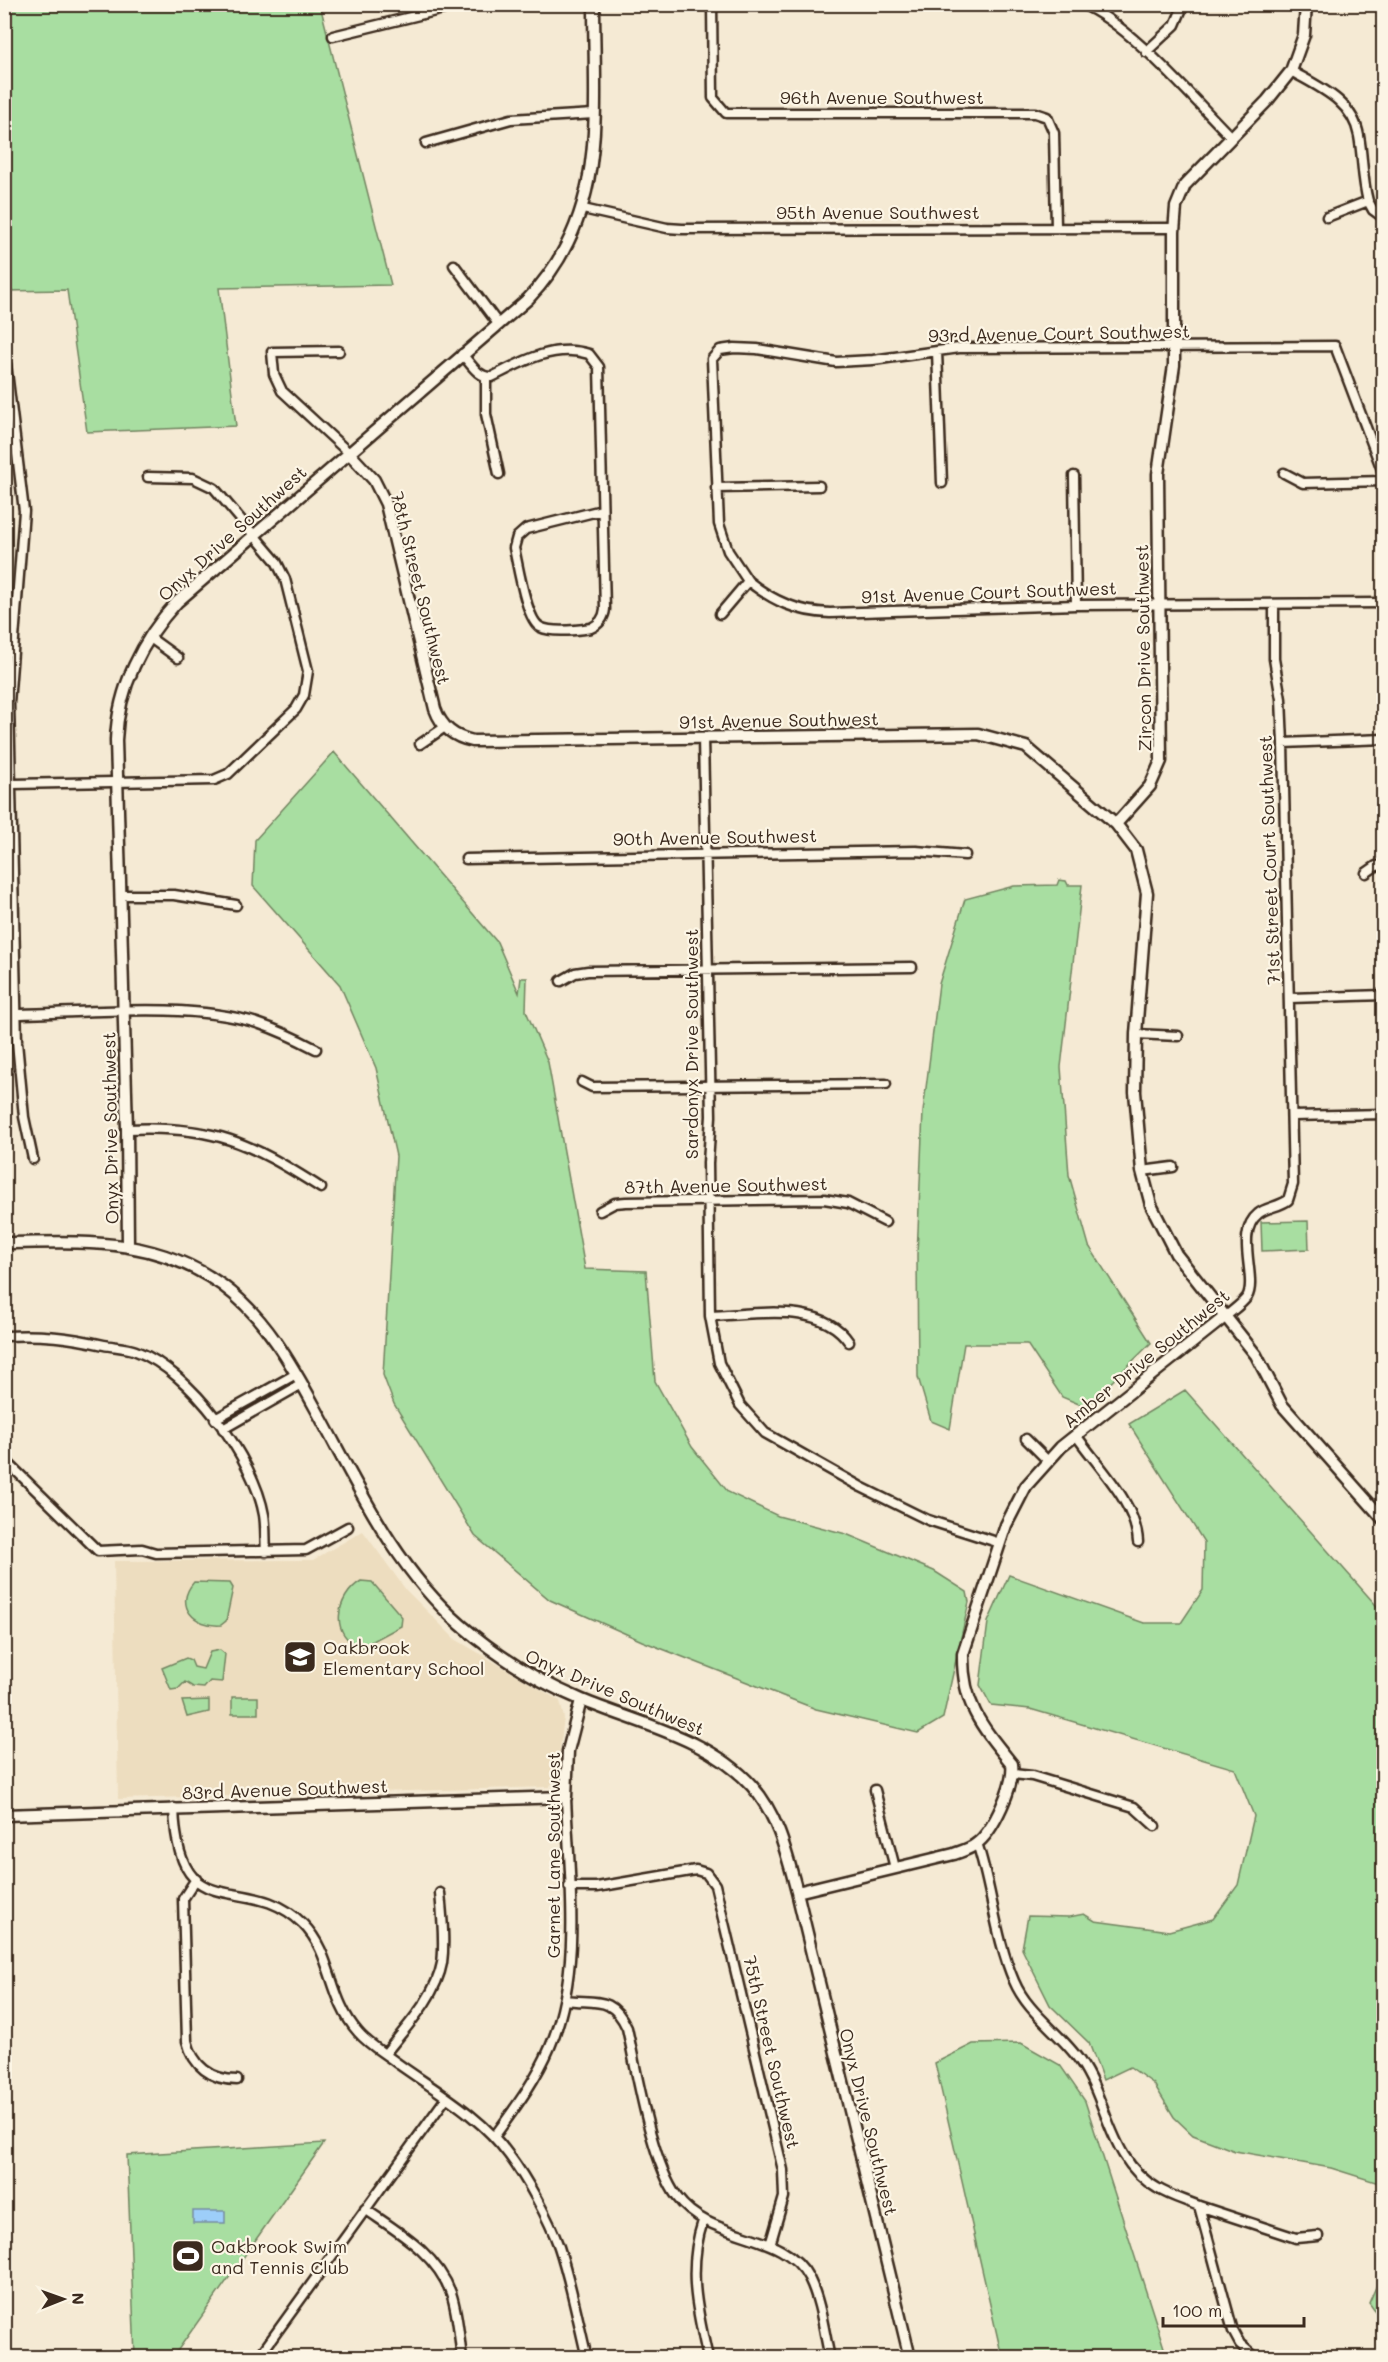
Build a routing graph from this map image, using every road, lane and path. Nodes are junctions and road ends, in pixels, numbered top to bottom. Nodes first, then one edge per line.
1 (464, 4) edge
2 (594, 4) edge
3 (711, 4) edge
4 (1081, 4) edge
5 (1184, 4) edge
6 (1306, 4) edge
7 (333, 36) dead end
8 (1146, 52) junction
9 (1291, 71) junction
10 (594, 114) junction
11 (1231, 137) junction
12 (426, 143) dead end
13 (1368, 201) junction
14 (583, 209) junction
15 (1327, 217) dead end
16 (1383, 218) edge
17 (1056, 227) junction
18 (1174, 228) junction
19 (454, 265) dead end
20 (499, 325) junction
21 (1174, 346) junction
22 (339, 351) dead end
23 (937, 351) junction
24 (462, 354) junction
25 (714, 354) joint
26 (6, 364) dead end
27 (486, 377) junction
28 (348, 452) junction
29 (1284, 473) dead end
30 (499, 474) dead end
31 (1383, 475) edge
32 (1074, 476) dead end
33 (148, 477) dead end
34 (1383, 481) edge
35 (942, 483) dead end
36 (819, 486) dead end
37 (716, 488) junction
38 (602, 510) junction
39 (254, 534) junction
40 (748, 581) junction
41 (1383, 603) edge
42 (1274, 604) junction
43 (1076, 605) junction
44 (1160, 605) junction
45 (720, 614) dead end
46 (149, 637) junction
47 (178, 658) dead end
48 (445, 727) junction
49 (703, 738) junction
50 (1383, 740) edge
51 (1283, 743) junction
52 (420, 744) dead end
53 (117, 782) junction
54 (13, 784) junction
55 (1116, 824) junction
56 (705, 855) junction
57 (965, 855) dead end
58 (466, 859) dead end
59 (1383, 865) edge
60 (1366, 873) dead end
61 (120, 895) junction
62 (236, 905) dead end
63 (912, 967) dead end
64 (707, 970) junction
65 (561, 981) dead end
66 (1383, 995) edge
67 (1290, 998) junction
68 (124, 1012) junction
69 (17, 1014) junction
70 (1136, 1034) junction
71 (1178, 1036) dead end
72 (316, 1049) dead end
73 (582, 1082) dead end
74 (710, 1084) junction
75 (886, 1084) dead end
76 (1383, 1114) edge
77 (1293, 1116) junction
78 (127, 1129) junction
79 (33, 1159) dead end
80 (1173, 1167) dead end
81 (1142, 1171) junction
82 (321, 1188) dead end
83 (708, 1201) junction
84 (600, 1212) dead end
85 (885, 1222) dead end
86 (4, 1244) edge
87 (128, 1246) junction
88 (710, 1316) junction
89 (1226, 1316) junction
90 (4, 1336) edge
91 (849, 1342) dead end
92 (299, 1379) junction
93 (215, 1419) junction
94 (223, 1429) junction
95 (1076, 1435) junction
96 (1026, 1439) dead end
97 (4, 1459) edge
98 (1047, 1460) junction
99 (1383, 1521) edge
100 (348, 1527) dead end
101 (1138, 1542) dead end
102 (1000, 1544) junction
103 (266, 1551) junction
104 (581, 1700) junction
105 (1013, 1774) junction
106 (875, 1790) dead end
107 (566, 1797) junction
108 (174, 1808) junction
109 (4, 1815) edge
110 (1155, 1826) dead end
111 (977, 1843) junction
112 (895, 1868) junction
113 (196, 1879) junction
114 (569, 1887) junction
115 (797, 1892) junction
116 (440, 1893) dead end
117 (565, 2000) junction
118 (385, 2054) junction
119 (237, 2079) dead end
120 (446, 2098) junction
121 (494, 2137) junction
122 (1199, 2206) junction
123 (365, 2209) junction
124 (703, 2221) junction
125 (1318, 2236) dead end
126 (770, 2245) junction
127 (258, 2358) edge
128 (462, 2358) edge
129 (587, 2358) edge
130 (708, 2358) edge
131 (830, 2358) edge
132 (910, 2358) edge
133 (1256, 2358) edge

1 - 7 street
2 - 10 street, Onyx Drive Southwest
3 - 17 street, 96th Avenue Southwest
4 - 8 street
5 - 8 street
6 - 9 street, Zircon Drive Southwest
8 - 11 street
9 - 11 street, Zircon Drive Southwest
9 - 13 street
10 - 12 street
10 - 14 street, Onyx Drive Southwest
11 - 18 street, Zircon Drive Southwest
13 - 15 street
13 - 16 street
14 - 17 street, 95th Avenue Southwest
14 - 20 street, Onyx Drive Southwest
17 - 18 street, 95th Avenue Southwest
18 - 21 street, Zircon Drive Southwest
19 - 20 street
20 - 24 street, Onyx Drive Southwest
21 - 23 street, 93rd Avenue Court Southwest
21 - 31 street, 93rd Avenue Court Southwest
21 - 44 street, Zircon Drive Southwest
22 - 28 street, 78th Street Southwest
23 - 25 street, 93rd Avenue Court Southwest
23 - 35 street
24 - 27 street
24 - 28 street, Onyx Drive Southwest
25 - 37 street, 91st Avenue Court Southwest
26 - 54 street
27 - 30 street
27 - 38 street
28 - 39 street, Onyx Drive Southwest
28 - 48 street, 78th Street Southwest
29 - 34 street
32 - 43 street
33 - 39 street
36 - 37 street
37 - 40 street, 91st Avenue Court Southwest
38 - 38 street
39 - 46 street, Onyx Drive Southwest
39 - 53 street
40 - 43 street, 91st Avenue Court Southwest
40 - 45 street
41 - 42 street, 91st Avenue Court Southwest
42 - 44 street, 91st Avenue Court Southwest
42 - 51 street, 71st Street Court Southwest
43 - 44 street, 91st Avenue Court Southwest
44 - 55 street, Zircon Drive Southwest
46 - 47 street
46 - 53 street, Onyx Drive Southwest
48 - 49 street, 91st Avenue Southwest
48 - 52 street
49 - 55 street, 91st Avenue Southwest
49 - 56 street, Sardonyx Drive Southwest
50 - 51 street
51 - 67 street, 71st Street Court Southwest
53 - 54 street
53 - 61 street, Onyx Drive Southwest
54 - 69 street
55 - 70 street
56 - 57 street, 90th Avenue Southwest
56 - 58 street, 90th Avenue Southwest
56 - 64 street, Sardonyx Drive Southwest
59 - 60 street
61 - 62 street
61 - 68 street, Onyx Drive Southwest
63 - 64 street
64 - 65 street
64 - 74 street, Sardonyx Drive Southwest
66 - 67 street
67 - 77 street, 71st Street Court Southwest
68 - 69 street
68 - 72 street
68 - 78 street, Onyx Drive Southwest
69 - 79 street
70 - 71 street
70 - 81 street
73 - 74 street
74 - 75 street
74 - 83 street, Sardonyx Drive Southwest
76 - 77 street
77 - 89 street, Amber Drive Southwest
78 - 82 street
78 - 87 street, Onyx Drive Southwest
80 - 81 street
81 - 89 street
83 - 84 street, 87th Avenue Southwest
83 - 85 street, 87th Avenue Southwest
83 - 88 street, Sardonyx Drive Southwest
86 - 87 street
87 - 92 street, Onyx Drive Southwest
88 - 91 street
88 - 102 street, Sardonyx Drive Southwest
89 - 95 street, Amber Drive Southwest
89 - 99 street
90 - 93 street
92 - 93 street
92 - 94 street
92 - 104 street, Onyx Drive Southwest
93 - 94 street
94 - 103 street
95 - 98 street, Amber Drive Southwest
95 - 101 street
96 - 98 street
97 - 103 street
98 - 102 street, Amber Drive Southwest
100 - 103 street
102 - 105 street, Amber Drive Southwest
104 - 107 street, Garnet Lane Southwest
104 - 115 street, Onyx Drive Southwest
105 - 110 street
105 - 111 street
106 - 112 street
107 - 108 street, 83rd Avenue Southwest
107 - 114 street, Garnet Lane Southwest
108 - 109 street, 83rd Avenue Southwest
108 - 113 street
111 - 112 street
111 - 122 street
112 - 115 street
113 - 118 street
113 - 119 street
114 - 117 street, Garnet Lane Southwest
114 - 126 street, 75th Street Southwest
115 - 132 street, Onyx Drive Southwest
116 - 118 street
117 - 121 street, Garnet Lane Southwest
117 - 124 street
118 - 120 street
120 - 121 street
120 - 123 street
121 - 129 street
122 - 125 street
122 - 133 street
123 - 127 street
123 - 128 street
124 - 126 street
124 - 130 street
126 - 131 street

